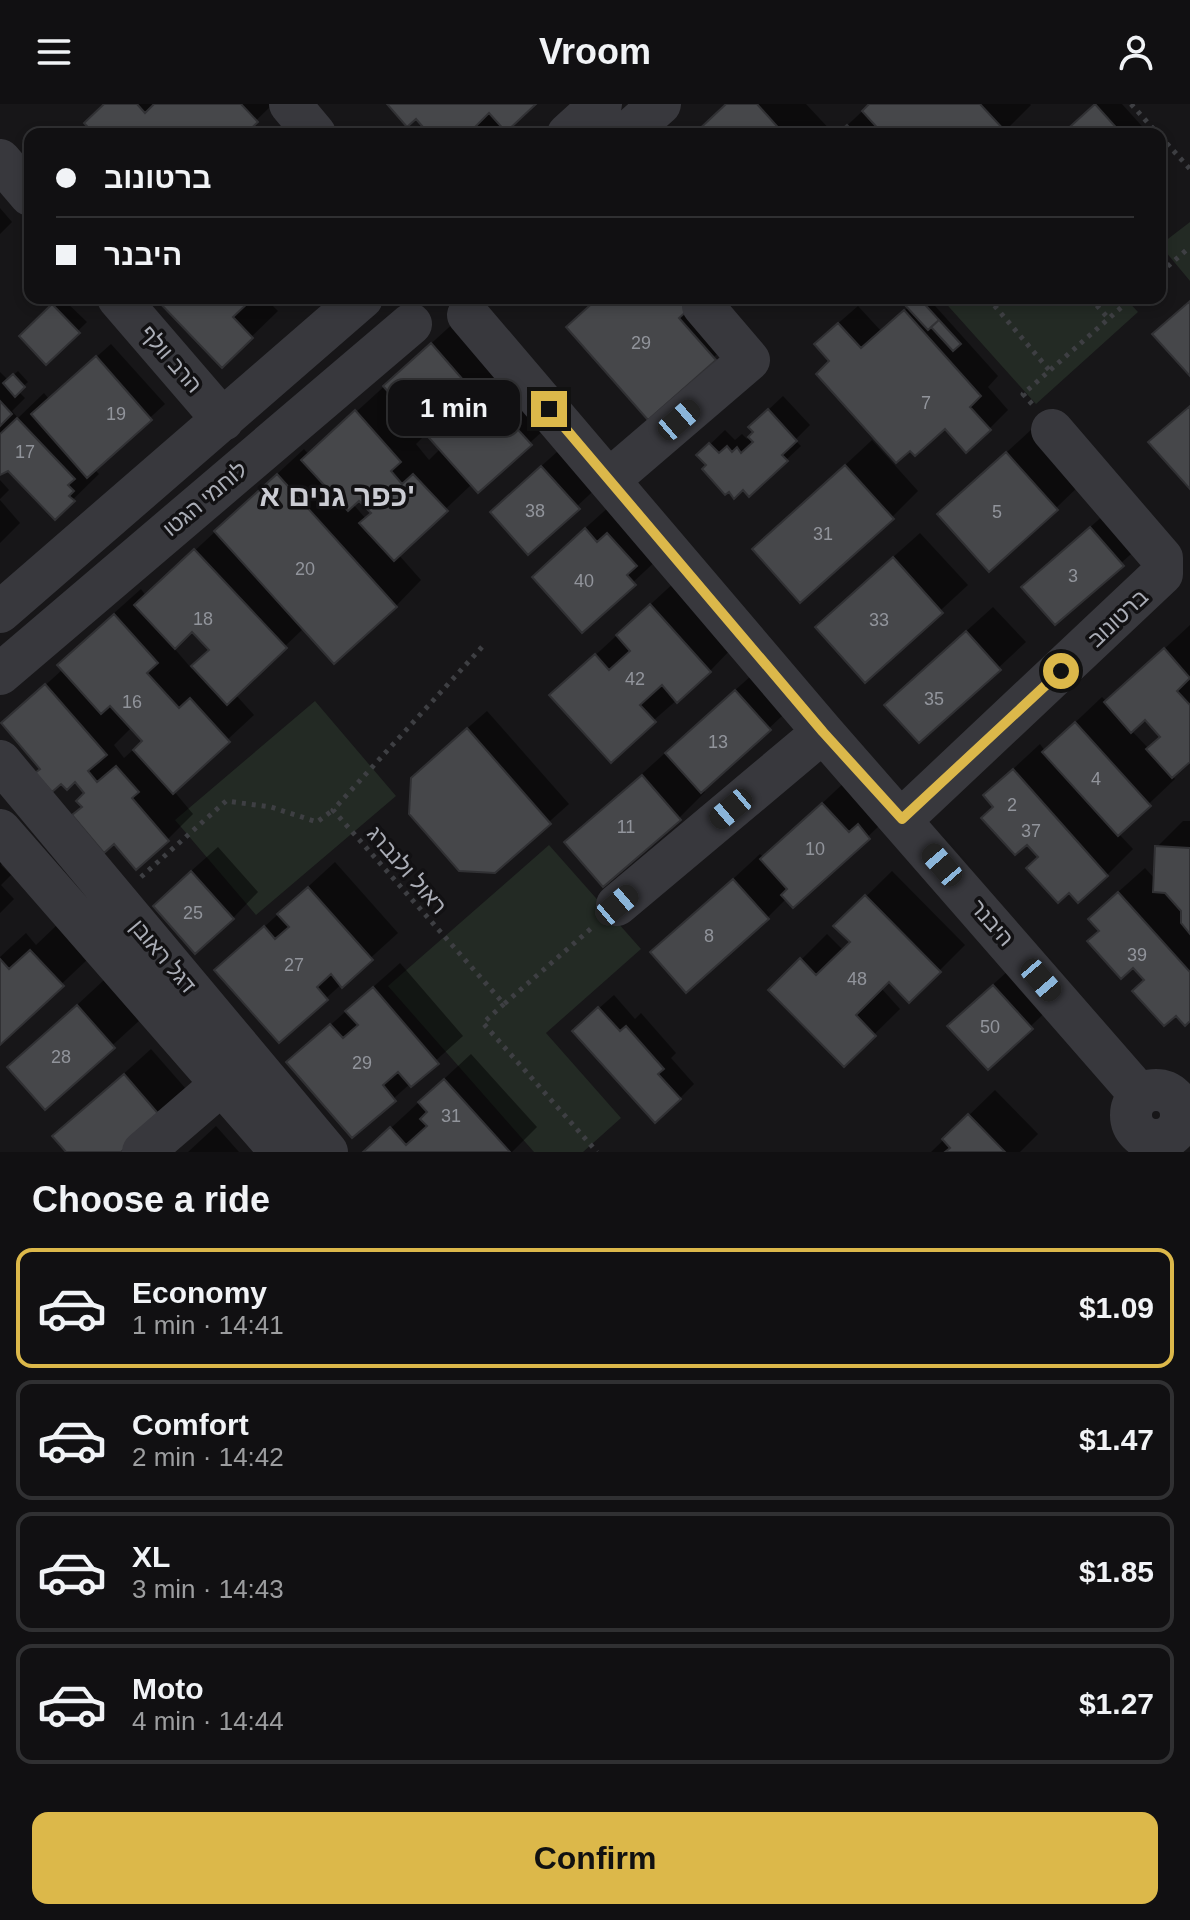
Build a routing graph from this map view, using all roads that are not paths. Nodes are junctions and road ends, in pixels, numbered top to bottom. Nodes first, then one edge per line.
1 (290, 104) edge
2 (601, 104) edge
3 (660, 104) edge
4 (310, 128) edge
5 (575, 128) edge
6 (633, 128) edge
7 (0, 160) edge
8 (24, 188) edge
9 (123, 304) edge
10 (355, 304) edge
11 (474, 306) edge
12 (703, 306) dead end
13 (398, 311) edge
14 (223, 420) junction
15 (1052, 430) road end
16 (609, 480) junction
17 (1176, 576) edge
18 (0, 612) edge
19 (0, 674) edge
20 (823, 732) junction
21 (0, 761) edge
22 (902, 819) junction
23 (0, 830) edge
24 (617, 905) road end
25 (223, 1083) junction
26 (1159, 1121) edge
27 (143, 1152) edge
28 (281, 1152) edge
29 (327, 1152) edge

1 - 4 street
2 - 5 street
3 - 6 street
7 - 8 street
9 - 14 street, הרב וולף
10 - 14 street
11 - 13 street
11 - 16 street, היבנר
12 - 16 street
13 - 19 street, לוחמי הגטו
14 - 18 street
15 - 17 street, ברטונוב
16 - 20 street, היבנר
17 - 22 street, ברטונוב
20 - 22 street, היבנר
20 - 24 street
21 - 29 street, דגל ראובן
22 - 26 street, היבנר
23 - 25 street, דגל ראובן
25 - 27 street
25 - 28 street, דגל ראובן

